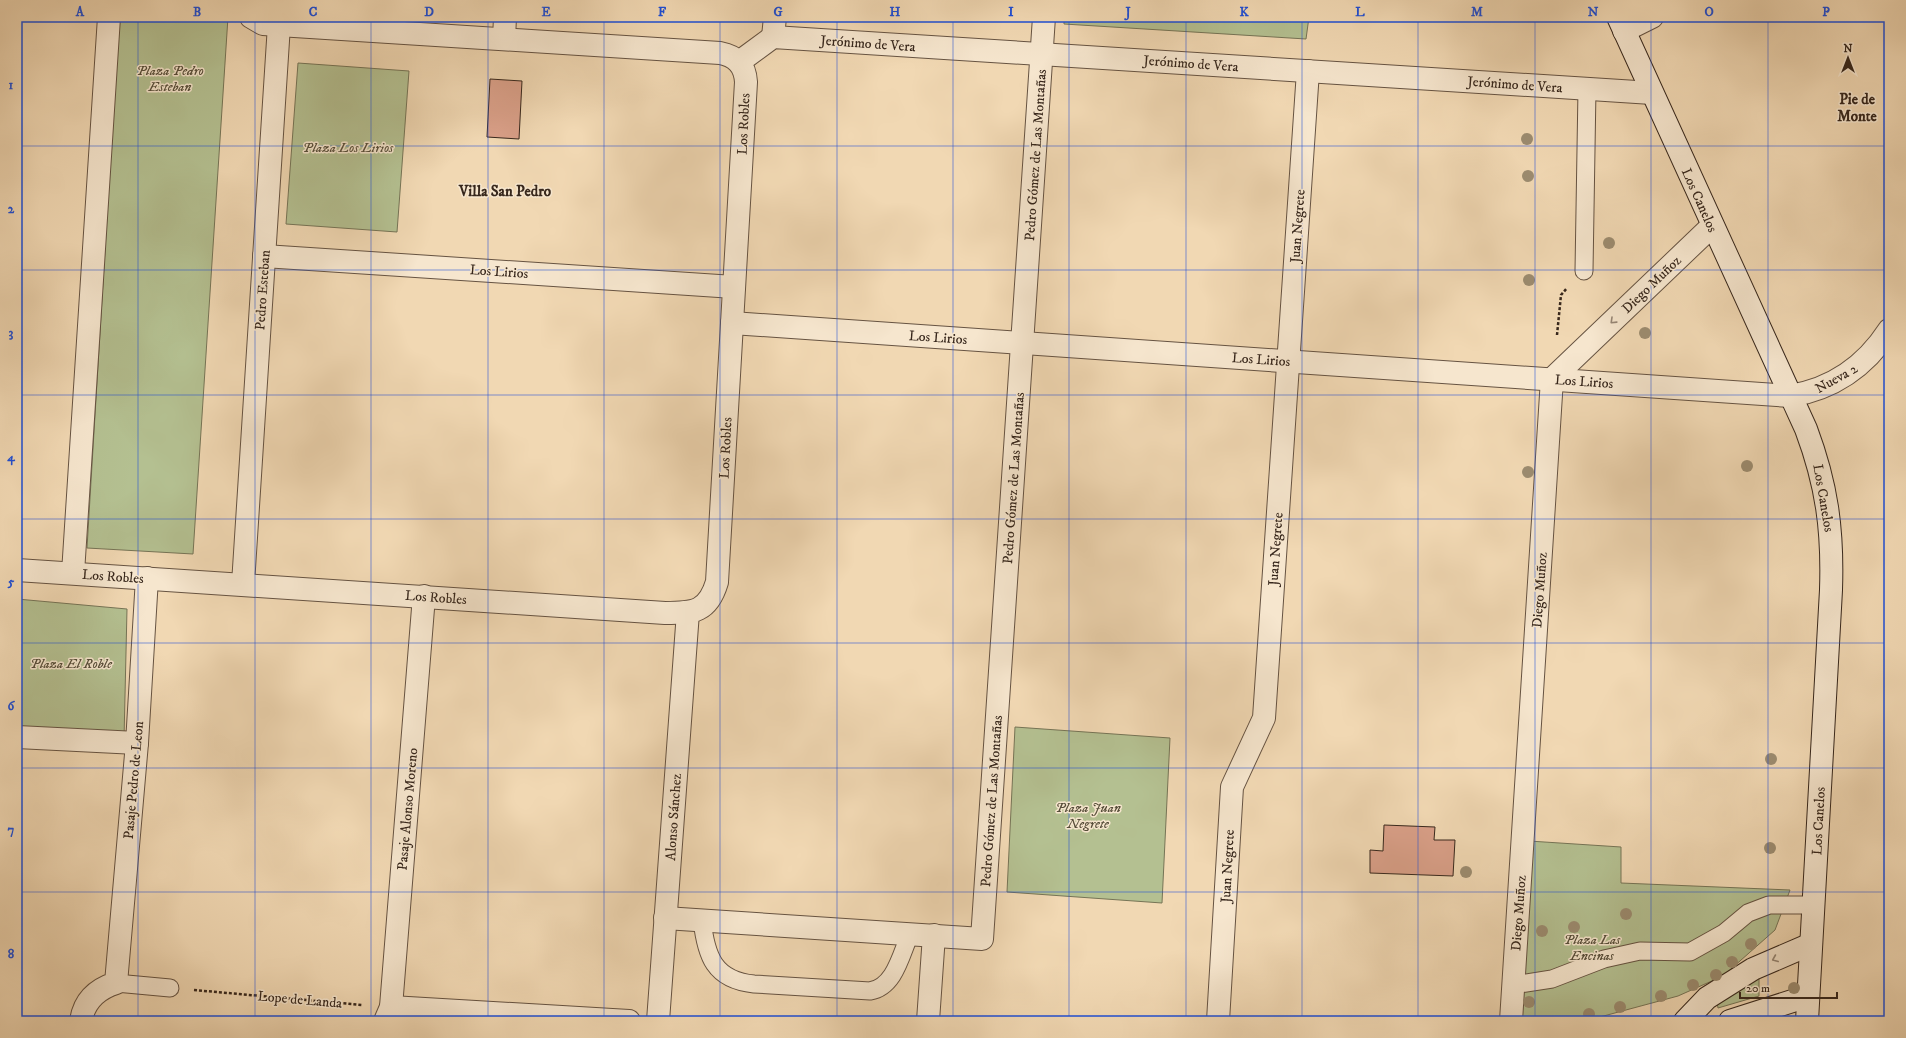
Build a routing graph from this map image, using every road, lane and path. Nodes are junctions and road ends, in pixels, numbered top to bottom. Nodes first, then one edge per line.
1 (109, 17) edge
2 (252, 17) edge
3 (505, 17) edge
4 (1044, 17) edge
5 (1652, 17) edge
6 (1621, 24) edge
7 (279, 25) junction
8 (774, 27) edge
9 (504, 39) junction
10 (1042, 54) junction
11 (739, 62) junction
12 (1308, 71) junction
13 (1587, 89) junction
14 (1652, 93) junction
15 (1712, 226) junction
16 (264, 256) junction
17 (1584, 271) joint
18 (734, 286) junction
19 (732, 323) junction
20 (1889, 330) edge
21 (1022, 342) junction
22 (1288, 360) junction
23 (1552, 379) junction
24 (1790, 396) junction
25 (17, 570) edge
26 (72, 573) junction
27 (147, 578) junction
28 (243, 584) junction
29 (424, 596) junction
30 (688, 612) junction
31 (17, 737) edge
32 (137, 743) junction
33 (1813, 905) junction
34 (666, 918) junction
35 (702, 920) junction
36 (910, 934) junction
37 (934, 936) junction
38 (1811, 944) junction
39 (116, 983) junction
40 (1513, 985) junction
41 (170, 988) joint
42 (1808, 996) junction
43 (388, 1014) edge
44 (81, 1021) edge
45 (629, 1021) edge
46 (658, 1021) edge
47 (928, 1021) edge
48 (1218, 1021) edge
49 (1511, 1021) edge
50 (1685, 1021) edge
51 (1730, 1021) edge
52 (1807, 1021) edge

1 - 26 street
2 - 7 street
3 - 9 street
4 - 10 street, Pedro Gómez de Las Montañas
5 - 6 street
6 - 14 street, Los Canelos
7 - 9 street
7 - 16 street, Pedro Esteban
8 - 10 street, Jerónimo de Vera
8 - 11 street, Jerónimo de Vera
9 - 11 street
10 - 12 street, Jerónimo de Vera
10 - 21 street, Pedro Gómez de Las Montañas
11 - 18 street, Los Robles
12 - 13 street, Jerónimo de Vera
12 - 22 street, Juan Negrete
13 - 14 street, Jerónimo de Vera
13 - 17 lane
14 - 15 street, Los Canelos
15 -> 23 street, Diego Muñoz
15 - 24 street, Los Canelos
16 - 18 street, Los Lirios
16 - 28 street, Pedro Esteban
17 - 23 path
18 - 19 street, Los Robles
19 - 21 street, Los Lirios
19 - 30 street, Los Robles
20 - 24 street, Nueva 2
21 - 22 street, Los Lirios
21 - 37 street, Pedro Gómez de Las Montañas
22 - 23 street, Los Lirios
22 - 48 street, Juan Negrete
23 - 24 street, Los Lirios
23 - 40 street, Diego Muñoz
24 - 33 street, Los Canelos
25 - 26 street, Los Robles
26 - 27 street, Los Robles
27 - 28 street, Los Robles
27 - 32 street, Pasaje Pedro de Leon
28 - 29 street, Los Robles
29 - 30 street, Los Robles
29 - 43 street, Pasaje Alonso Moreno
30 - 34 street, Alonso Sánchez
31 - 32 street
32 - 39 street, Pasaje Pedro de Leon
33 - 38 street, Los Canelos
33 - 40 lane
34 - 35 street
34 - 46 street, Alonso Sánchez
35 - 36 street
35 - 36 lane
36 - 37 street
37 - 47 street
38 - 42 street, Los Canelos
38 -> 50 street
39 - 41 lane
39 - 44 street
40 - 49 street, Diego Muñoz
41 - 43 path, Lope de Landa
42 - 51 street
42 - 52 street, Los Canelos
43 - 45 street

